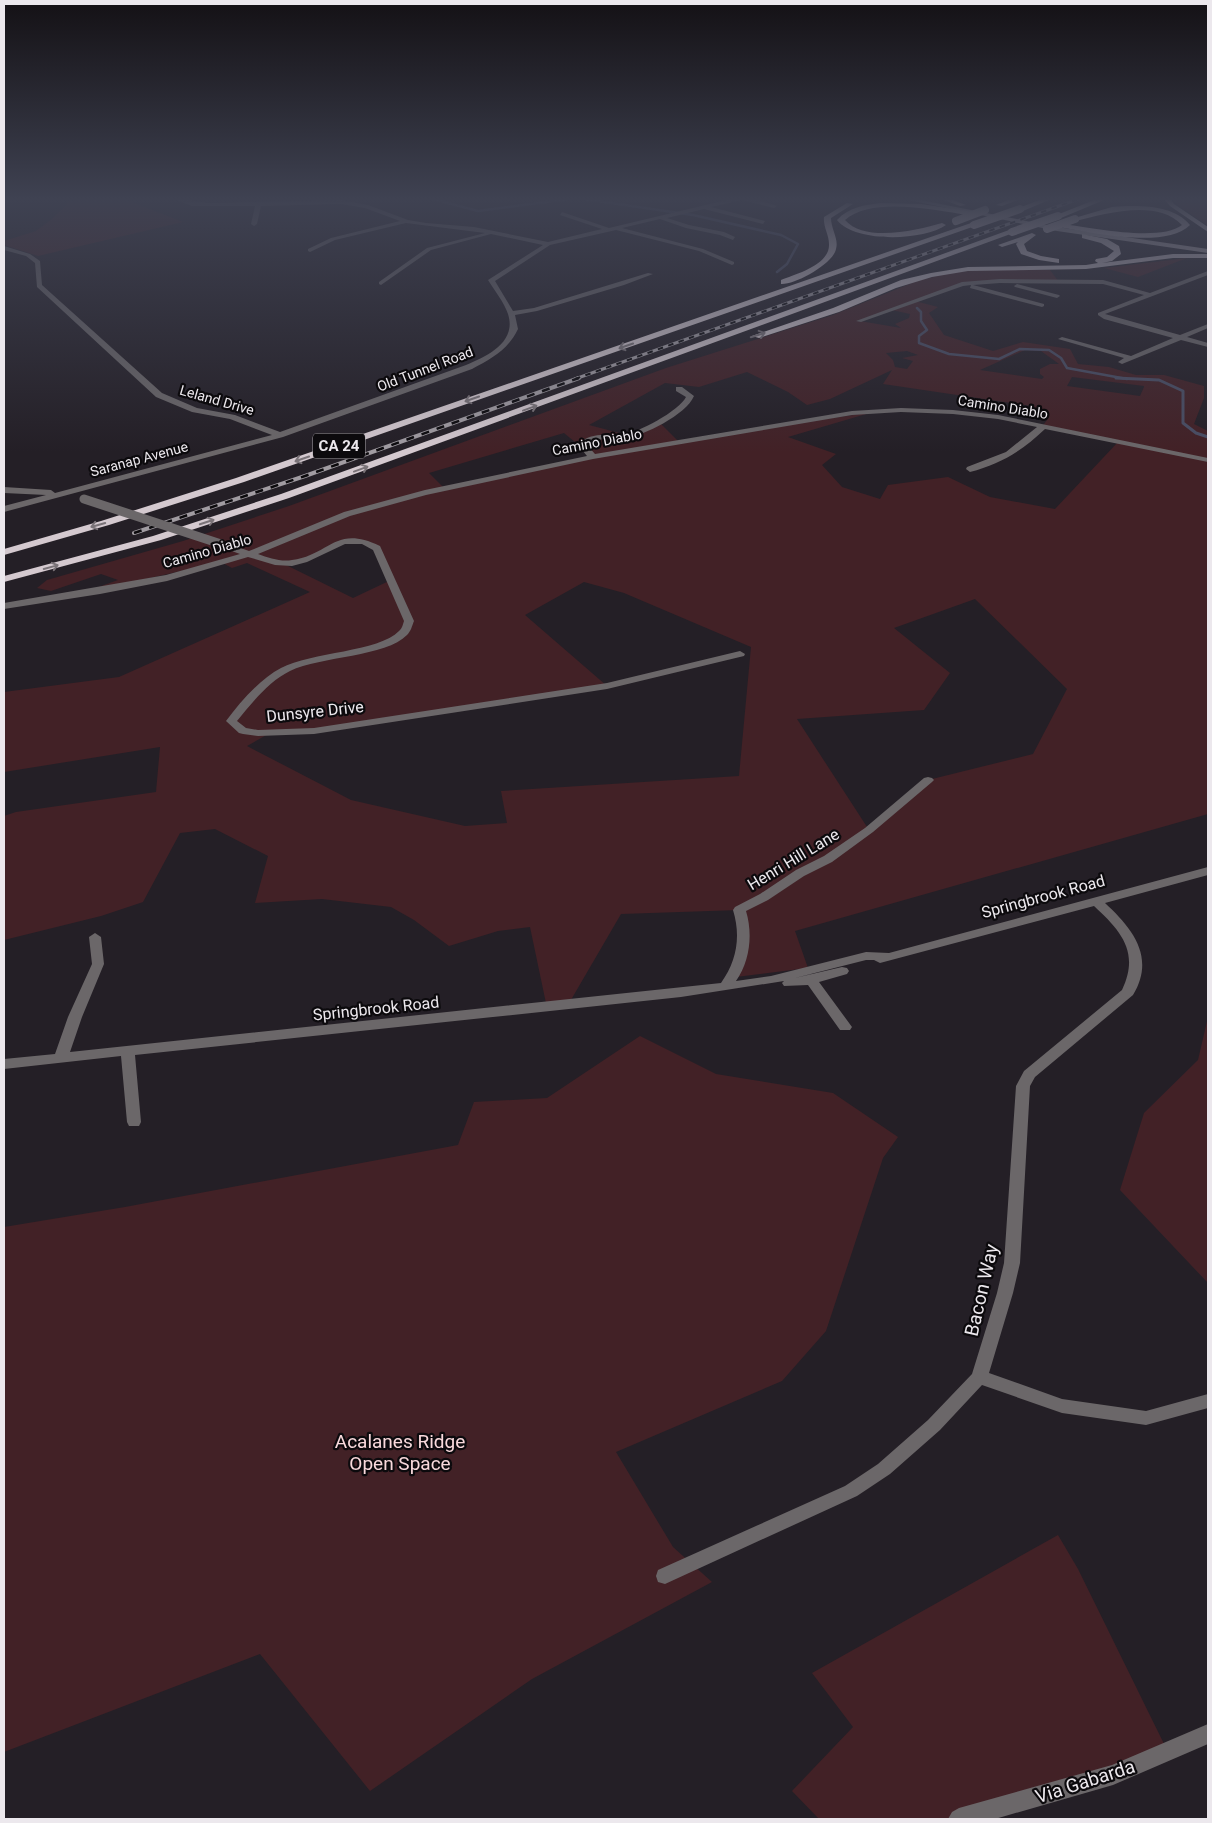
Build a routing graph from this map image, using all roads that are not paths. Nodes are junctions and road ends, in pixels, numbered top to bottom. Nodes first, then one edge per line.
1 (39, 282) edge
2 (492, 282) edge
3 (627, 282) edge
4 (784, 282) edge
5 (810, 282) edge
6 (874, 282) edge
7 (904, 282) edge
8 (908, 282) edge
9 (986, 282) edge
10 (1004, 282) edge
11 (1103, 282) edge
12 (1184, 282) edge
13 (962, 284) junction
14 (894, 286) junction
15 (1151, 295) junction
16 (1057, 296) dead end
17 (1042, 304) dead end
18 (511, 313) junction
19 (859, 321) dead end
20 (1208, 326) edge
21 (672, 330) junction
22 (1181, 338) junction
23 (1062, 339) dead end
24 (1208, 345) edge
25 (1131, 358) junction
26 (660, 360) junction
27 (1122, 362) dead end
28 (679, 389) dead end
29 (1042, 426) junction
30 (280, 435) junction
31 (593, 457) junction
32 (1208, 460) edge
33 (970, 469) dead end
34 (4, 490) edge
35 (62, 494) junction
36 (4, 509) edge
37 (4, 552) edge
38 (251, 553) junction
39 (4, 579) edge
40 (4, 606) edge
41 (740, 654) dead end
42 (928, 780) dead end
43 (1208, 870) edge
44 (1095, 900) junction
45 (95, 937) dead end
46 (887, 956) junction
47 (811, 980) junction
48 (752, 984) junction
49 (725, 988) junction
50 (845, 1027) dead end
51 (128, 1052) junction
52 (61, 1058) junction
53 (4, 1064) edge
54 (134, 1122) dead end
55 (979, 1377) junction
56 (1208, 1401) edge
57 (665, 1576) dead end
58 (1208, 1734) edge
59 (959, 1819) edge

1 - 30 street, Leland Drive
2 - 18 street
3 - 18 street
4 - 21 highway
5 - 21 highway, CA 24, bridge
6 - 26 highway, CA 24, bridge
7 - 14 highway
8 - 14 highway
9 - 13 street
10 - 16 street
11 - 15 street
12 - 15 street
13 - 17 street
13 - 19 street
26 -> 14 highway
15 - 22 street
18 - 30 street, Old Tunnel Road
20 - 22 street
21 -> 37 highway, CA 24
22 - 24 street
22 - 25 street
23 - 25 street
25 - 27 street
39 -> 26 highway, CA 24
28 - 31 street
29 - 31 street, Camino Diablo
29 - 32 street, Camino Diablo
29 - 33 street
30 - 35 street, Saranap Avenue
31 - 38 street, Camino Diablo
34 - 35 street
35 - 36 street, Saranap Avenue
35 - 38 street, bridge
38 - 40 street, Camino Diablo
38 - 41 street, Dunsyre Drive
42 - 49 street, Henri Hill Lane
43 - 44 street, Springbrook Road
44 - 46 street, Springbrook Road
44 - 55 street, Bacon Way
45 - 52 street
46 - 47 street, Springbrook Road
46 - 48 street, Springbrook Road
47 - 48 street, Springbrook Road
47 - 50 street
48 - 49 street, Springbrook Road
49 - 51 street, Springbrook Road
51 - 52 street, Springbrook Road
51 - 54 street
52 - 53 street, Springbrook Road
55 - 56 street
55 - 57 street, Bacon Way
58 - 59 street, Via Gabarda

